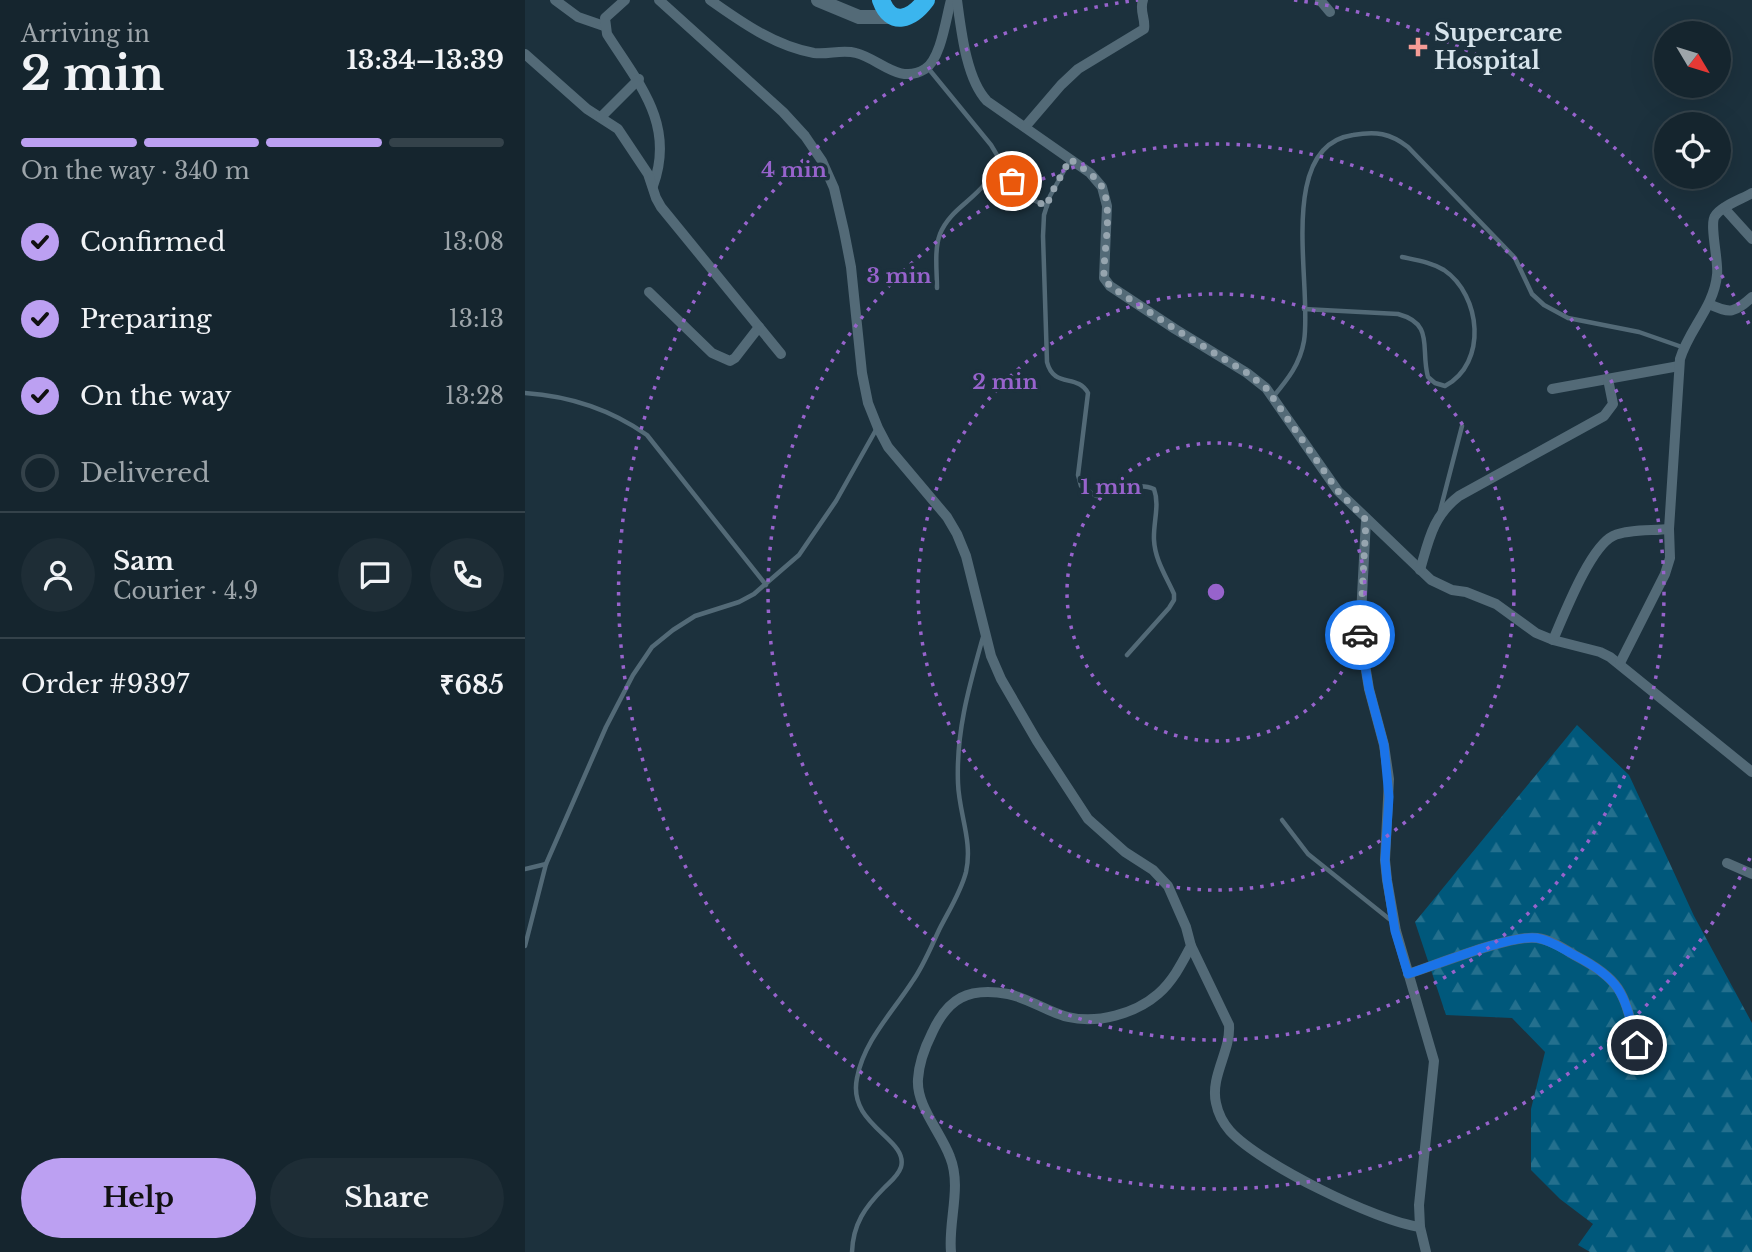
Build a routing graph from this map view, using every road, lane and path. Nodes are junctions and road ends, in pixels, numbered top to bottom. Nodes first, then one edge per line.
1 (555, 0) edge
2 (625, 0) edge
3 (659, 0) edge
4 (710, 0) edge
5 (818, 0) edge
6 (881, 0) edge
7 (926, 0) edge
8 (951, 0) edge
9 (957, 0) edge
10 (1320, 0) edge
11 (1140, 3) edge
12 (1330, 12) dead end
13 (893, 17) junction
14 (604, 26) junction
15 (525, 54) edge
16 (928, 68) junction
17 (639, 79) junction
18 (601, 117) junction
19 (1025, 127) junction
20 (998, 156) junction
21 (1070, 159) junction
22 (653, 186) junction
23 (1752, 193) edge
24 (1047, 206) junction
25 (1724, 208) junction
26 (1752, 239) edge
27 (1402, 257) dead end
28 (937, 288) dead end
29 (649, 292) dead end
30 (1752, 297) edge
31 (1709, 304) junction
32 (1304, 309) junction
33 (759, 327) junction
34 (1683, 348) junction
35 (781, 354) dead end
36 (1679, 366) junction
37 (1608, 379) junction
38 (1552, 389) dead end
39 (525, 393) edge
40 (1273, 397) junction
41 (1462, 426) dead end
42 (878, 428) junction
43 (1439, 515) junction
44 (1366, 520) junction
45 (1668, 529) junction
46 (1420, 570) junction
47 (766, 585) junction
48 (985, 630) junction
49 (1553, 640) junction
50 (1128, 655) dead end
51 (1620, 663) junction
52 (1752, 772) edge
53 (1282, 820) dead end
54 (1727, 863) dead end
55 (547, 864) junction
56 (525, 869) edge
57 (1752, 874) edge
58 (1394, 922) junction
59 (525, 946) edge
60 (1191, 946) junction
61 (1408, 974) junction
62 (1637, 1045) dead end
63 (1420, 1227) junction
64 (852, 1252) edge
65 (951, 1252) edge
66 (1426, 1252) edge

1 - 14 street
2 - 14 street
3 - 42 street
4 - 16 street
5 - 13 street
6 - 13 highway
7 - 13 highway
8 - 16 street
9 - 19 street
10 - 12 street
11 - 19 street
14 - 17 street
15 - 18 street
16 - 20 lane
17 - 18 street
17 - 22 street
18 - 22 street
19 - 21 street
20 - 24 lane
20 - 28 lane
21 - 24 lane
21 - 40 street
22 - 33 street
23 - 25 street
24 - 50 lane
25 - 26 street
25 - 31 street
27 - 32 lane
29 - 33 street
30 - 31 street
31 - 34 street
32 - 34 lane
32 - 40 lane
33 - 35 street
34 - 36 street
36 - 37 street
36 - 45 street
37 - 38 street
37 - 43 street
39 - 47 lane
40 - 44 street
41 - 43 lane
42 - 47 lane
42 - 48 street
43 - 46 street
44 - 46 street
44 - 58 street
45 - 49 street
45 - 51 street
46 - 49 street
47 - 55 lane
48 - 60 street
48 - 64 lane
49 - 51 street
51 - 52 street
53 - 58 lane
54 - 57 street
55 - 56 lane
55 - 59 lane
58 - 61 street
60 - 63 street
60 - 65 street
61 - 62 street
61 - 63 street
63 - 66 street

